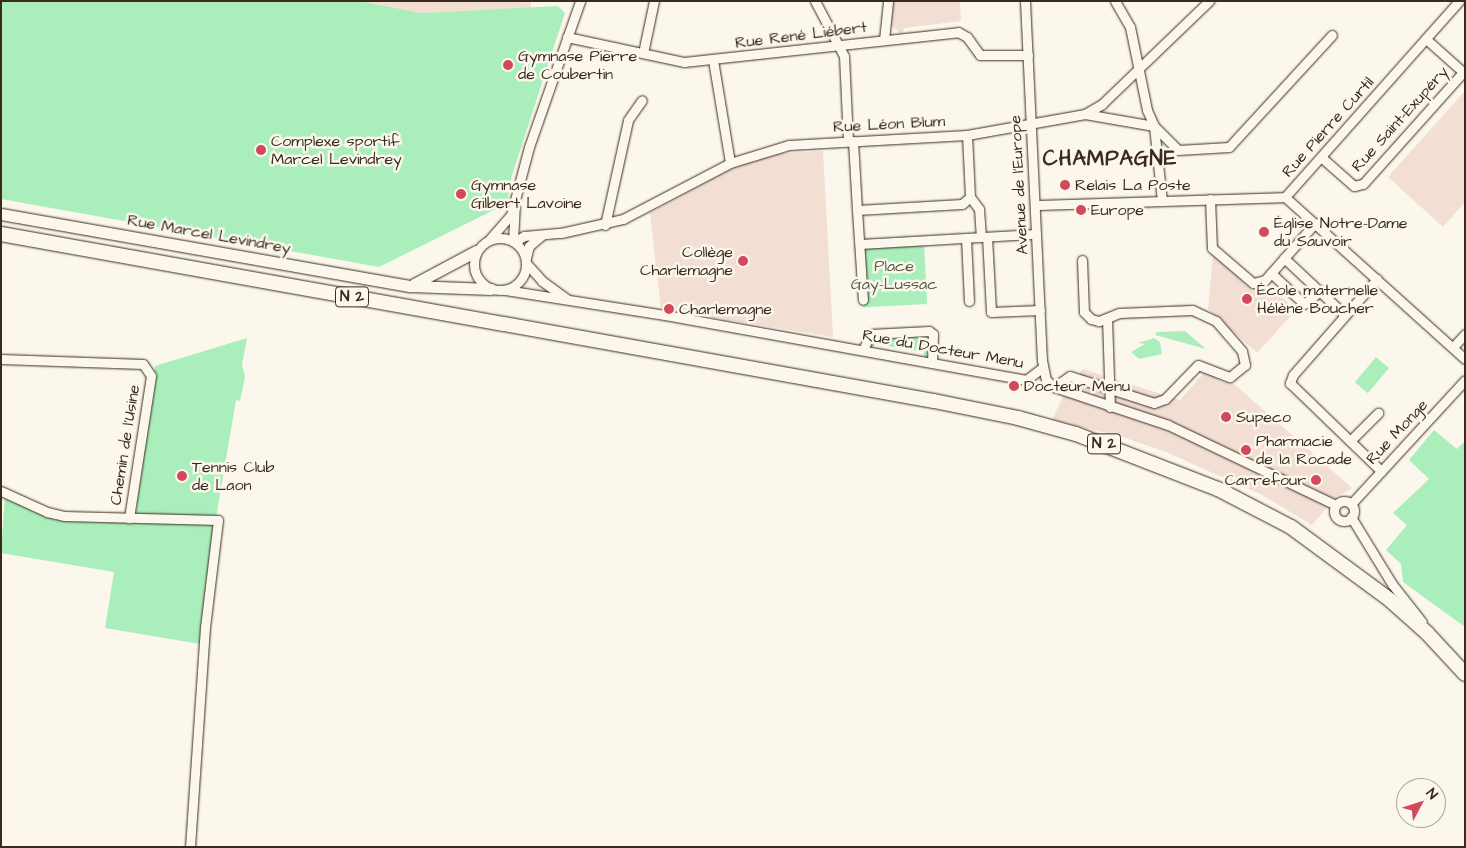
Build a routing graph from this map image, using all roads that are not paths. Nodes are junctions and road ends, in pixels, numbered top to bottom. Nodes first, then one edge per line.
1 (580, 1) edge
2 (654, 1) edge
3 (815, 1) edge
4 (888, 1) edge
5 (1025, 1) edge
6 (1115, 1) edge
7 (1210, 1) edge
8 (1459, 1) edge
9 (1332, 35) dead end
10 (567, 37) junction
11 (1426, 39) junction
12 (884, 40) junction
13 (838, 46) junction
14 (643, 53) junction
15 (1028, 55) junction
16 (713, 60) junction
17 (1138, 68) junction
18 (642, 100) dead end
19 (1085, 114) junction
20 (1031, 121) junction
21 (1154, 126) junction
22 (967, 135) junction
23 (850, 141) junction
24 (1321, 157) junction
25 (730, 163) junction
26 (970, 197) junction
27 (1286, 197) junction
28 (1210, 199) junction
29 (1162, 201) junction
30 (515, 202) junction
31 (1035, 206) junction
32 (857, 210) junction
33 (1, 214) edge
34 (516, 219) junction
35 (1315, 223) junction
36 (605, 225) junction
37 (1, 234) edge
38 (1036, 234) junction
39 (544, 235) junction
40 (984, 237) junction
41 (966, 238) junction
42 (489, 240) junction
43 (514, 242) junction
44 (860, 244) junction
45 (476, 251) junction
46 (1284, 258) junction
47 (526, 260) junction
48 (1082, 260) dead end
49 (1271, 273) junction
50 (1377, 278) junction
51 (411, 286) junction
52 (491, 290) junction
53 (505, 290) junction
54 (1320, 291) junction
55 (567, 299) junction
56 (862, 300) dead end
57 (969, 302) dead end
58 (1040, 310) junction
59 (1345, 315) junction
60 (1107, 318) junction
61 (1465, 334) edge
62 (1453, 347) junction
63 (863, 350) junction
64 (1, 358) edge
65 (1465, 359) edge
66 (932, 363) junction
67 (1042, 367) junction
68 (1465, 380) edge
69 (1054, 387) junction
70 (1110, 389) junction
71 (1110, 407) junction
72 (1378, 413) dead end
73 (1350, 441) junction
74 (1381, 471) junction
75 (1, 491) edge
76 (1351, 504) junction
77 (1336, 505) junction
78 (1351, 517) junction
79 (129, 518) junction
80 (1449, 656) junction
81 (1465, 674) edge
82 (190, 847) edge

1 - 10 street
2 - 14 street
3 - 13 street
4 - 12 street
5 - 15 street, Avenue de l'Europe
6 - 17 street
7 - 17 street, Rue Léon Blum
8 - 11 street, Rue Pierre Curtil
9 - 21 street
10 - 14 street, Rue René Liébert
10 - 30 street
11 - 24 street, Rue Pierre Curtil
11 - 24 street, Rue Saint-Exupéry
12 - 13 street, Rue René Liébert
12 - 15 street, Rue René Liébert
13 - 16 street, Rue René Liébert
13 - 23 street
14 - 16 street, Rue René Liébert
15 - 20 street, Avenue de l'Europe
16 - 25 street
17 - 19 street, Rue Léon Blum
17 - 21 street
18 - 36 street
19 - 20 street, Rue Léon Blum
19 - 21 street
20 - 22 street, Rue Léon Blum
20 - 31 street, Avenue de l'Europe
21 - 29 street
22 - 23 street, Rue Léon Blum
22 - 26 street
23 - 25 street, Rue Léon Blum
23 - 32 street
24 - 27 street, Rue Pierre Curtil
25 - 36 street, Rue Léon Blum
26 - 32 street
26 - 40 street
27 - 28 street, Rue Pierre Curtil
27 - 35 street
28 - 29 street, Rue Pierre Curtil
28 - 49 street
29 - 31 street, Rue Pierre Curtil
30 - 34 street
30 - 42 street
31 - 38 street, Avenue de l'Europe
32 - 44 street
33 - 51 street, Rue Marcel Levindrey
34 - 39 street, Rue Léon Blum
34 - 43 street
35 - 46 street
35 - 50 street
36 - 39 street, Rue Léon Blum
37 - 80 main road, N 2
38 - 40 street
38 - 58 street, Avenue de l'Europe
39 - 43 street, Rue Léon Blum
39 - 47 street
40 - 41 street
40 - 58 street
41 - 44 street
41 - 57 street
42 - 43 street
42 - 45 street
43 - 47 street
44 - 56 street
45 - 51 street
45 - 52 street
46 - 49 street
46 - 54 street
47 - 53 street
47 - 55 street, Rue du Docteur Menu
48 - 60 street
49 - 54 street
50 - 59 street
50 - 62 street
51 - 52 street, Rue Marcel Levindrey
52 - 53 street
53 - 55 street, Rue du Docteur Menu
54 - 59 street
55 - 63 street, Rue du Docteur Menu
58 - 67 street, Avenue de l'Europe
59 - 73 street
60 - 70 street
60 - 70 street
61 - 62 street
62 - 65 street
63 - 66 street, Rue du Docteur Menu
63 - 66 street
64 - 79 street, Chemin de l'Usine
66 - 67 street, Rue du Docteur Menu
67 - 69 street, Rue du Docteur Menu
68 - 74 street, Rue Monge
69 - 70 street
69 - 71 street
70 - 71 street
71 - 77 street
72 - 73 street
73 - 74 street
74 - 76 street, Rue Monge
75 - 79 street
76 - 77 street
76 - 78 street
77 - 78 street
78 - 80 street
79 - 82 street
80 - 81 main road, N 2

